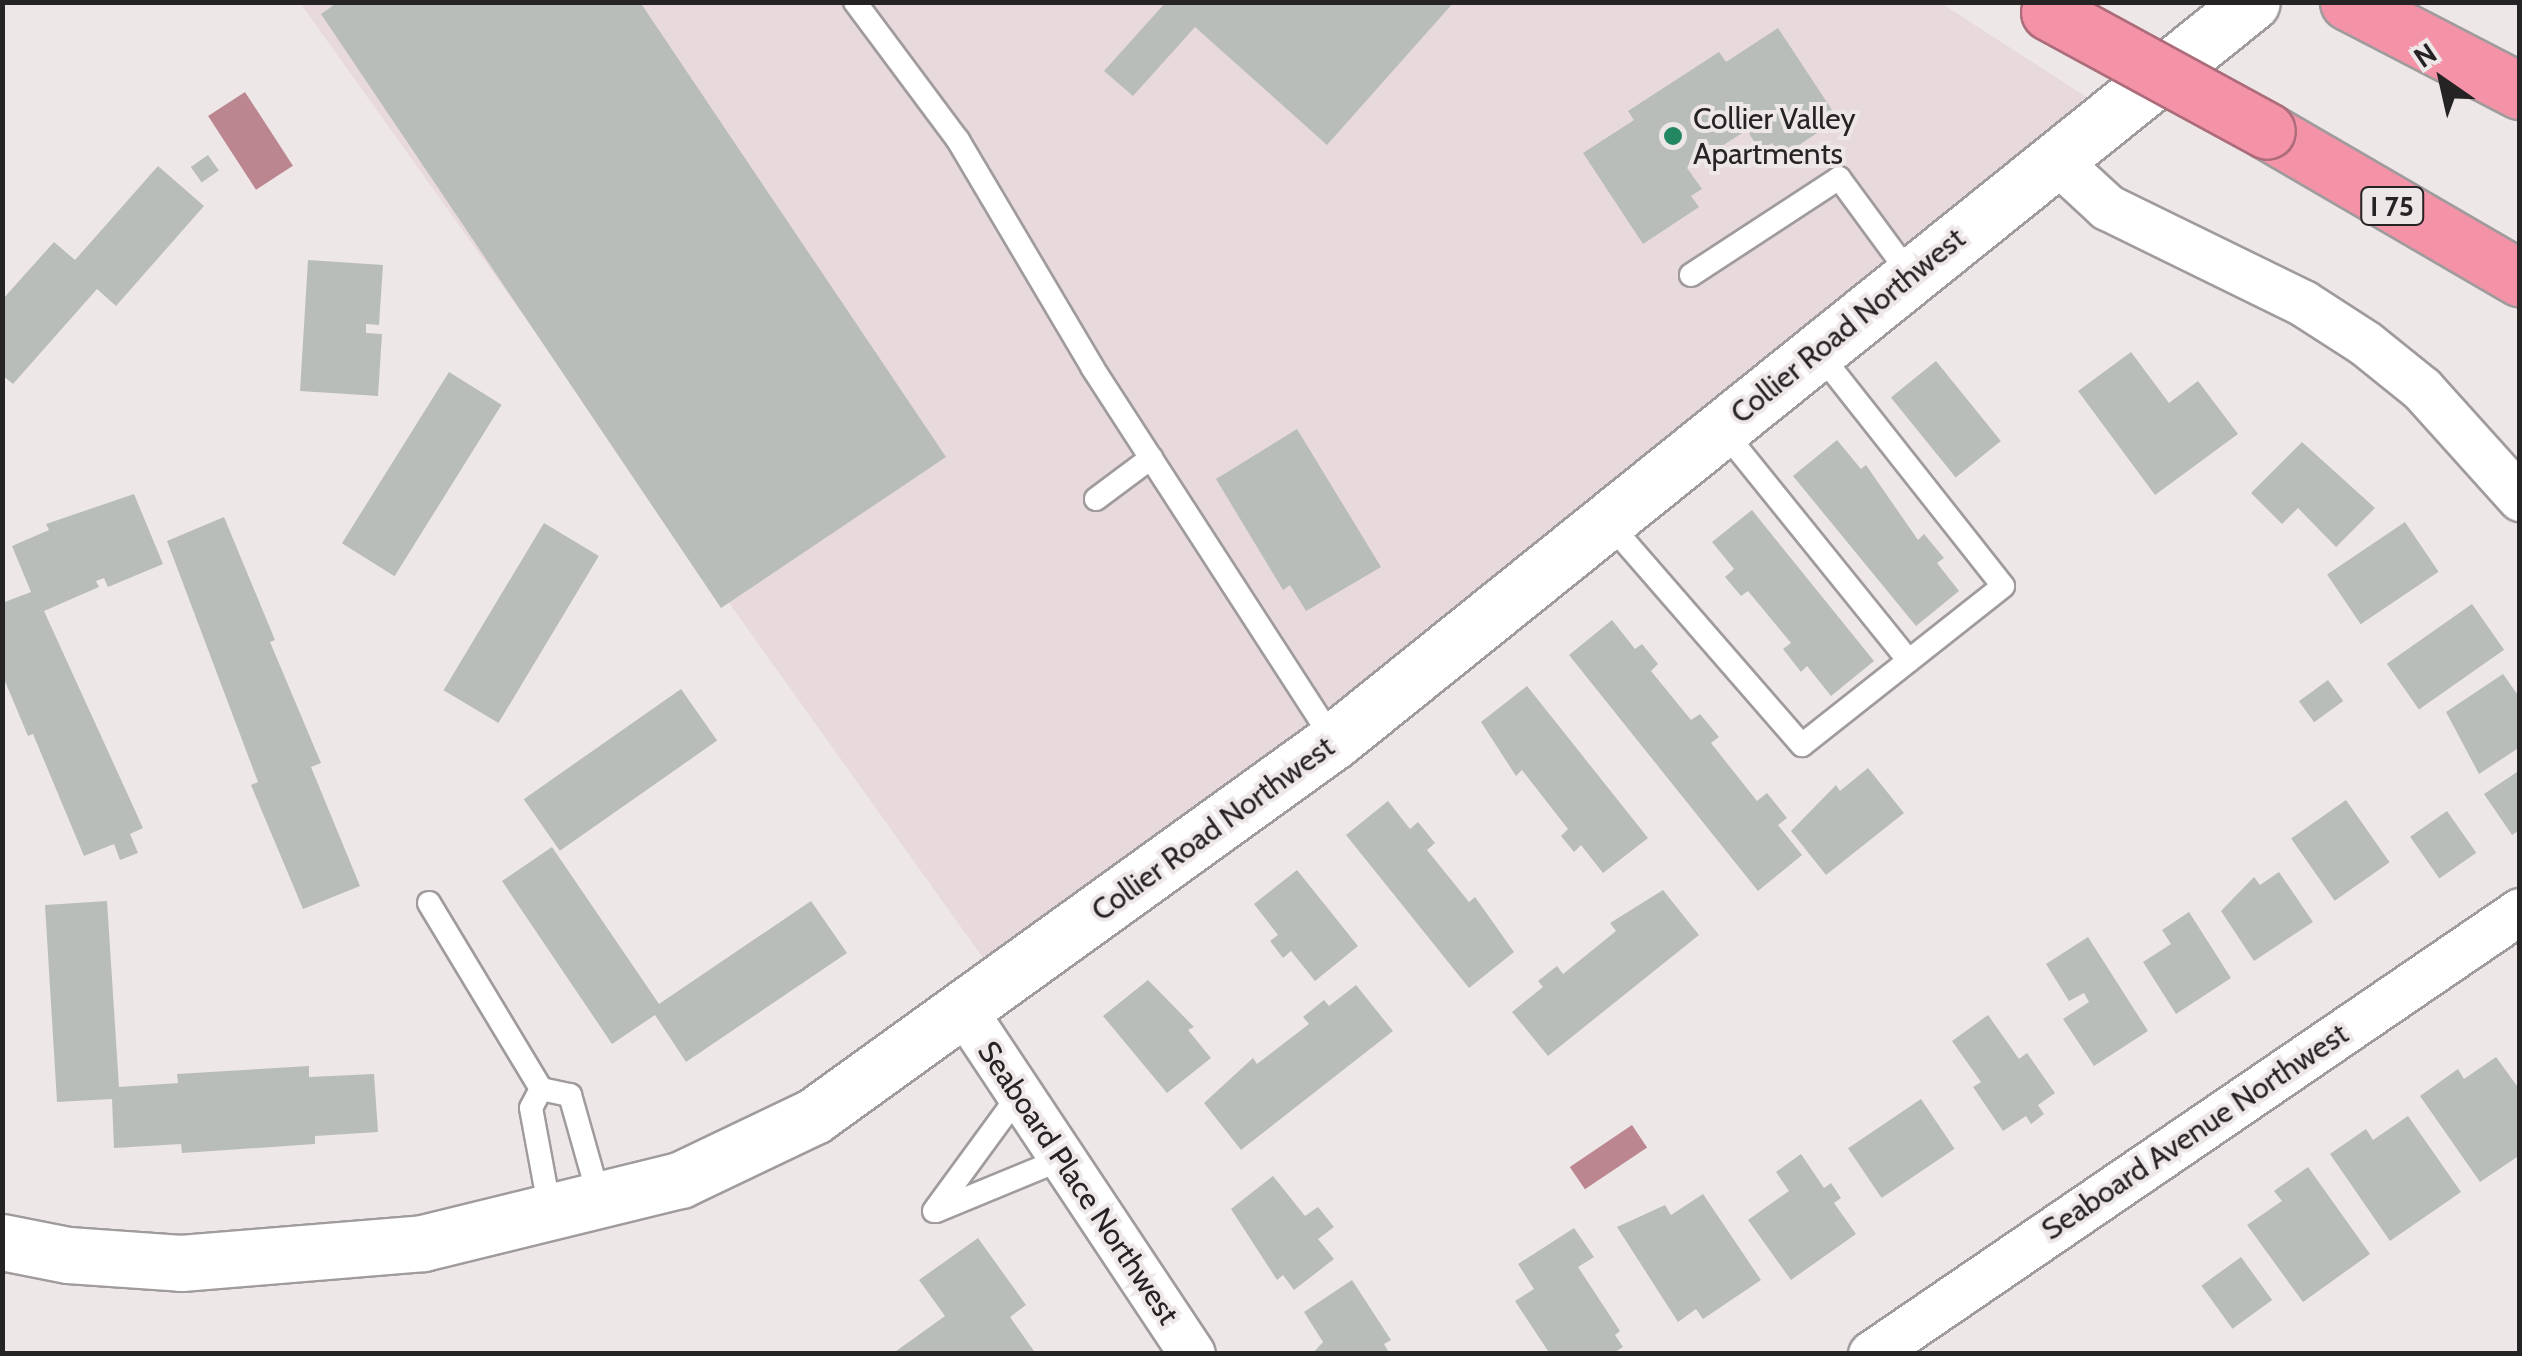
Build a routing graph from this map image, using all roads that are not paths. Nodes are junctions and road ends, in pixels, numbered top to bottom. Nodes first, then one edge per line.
1 (855, 2) edge
2 (2252, 2) edge
3 (2041, 7) edge
4 (2368, 14) edge
5 (2520, 91) edge
6 (2056, 160) junction
7 (1691, 275) dead end
8 (1911, 276) junction
9 (2520, 278) edge
10 (1818, 352) junction
11 (1721, 428) junction
12 (1151, 458) junction
13 (2520, 498) edge
14 (1096, 499) dead end
15 (1607, 521) junction
16 (1908, 661) junction
17 (1334, 741) junction
18 (430, 903) dead end
19 (2520, 911) edge
20 (965, 1012) junction
21 (541, 1089) junction
22 (1019, 1095) junction
23 (1062, 1160) junction
24 (576, 1209) junction
25 (2, 1242) edge
26 (1192, 1354) edge
27 (1872, 1354) edge

1 - 12 lane
2 - 6 street, Collier Road Northwest
3 - 9 highway, I 75, bridge
4 - 5 highway
6 - 8 street, Collier Road Northwest
6 - 13 street
7 - 8 lane
8 - 10 street, Collier Road Northwest
10 - 11 street, Collier Road Northwest
10 - 16 lane
11 - 15 street, Collier Road Northwest
11 - 16 lane
12 - 14 lane
12 - 17 lane
15 - 16 lane
15 - 17 street, Collier Road Northwest
17 - 20 street, Collier Road Northwest
18 - 21 lane
19 - 27 street, Seaboard Avenue Northwest
20 - 22 street, Seaboard Place Northwest
20 - 24 street, Collier Road Northwest
21 - 24 lane
21 - 24 lane
22 - 23 street, Seaboard Place Northwest
22 - 23 lane
23 - 26 street, Seaboard Place Northwest
24 - 25 street, Collier Road Northwest

